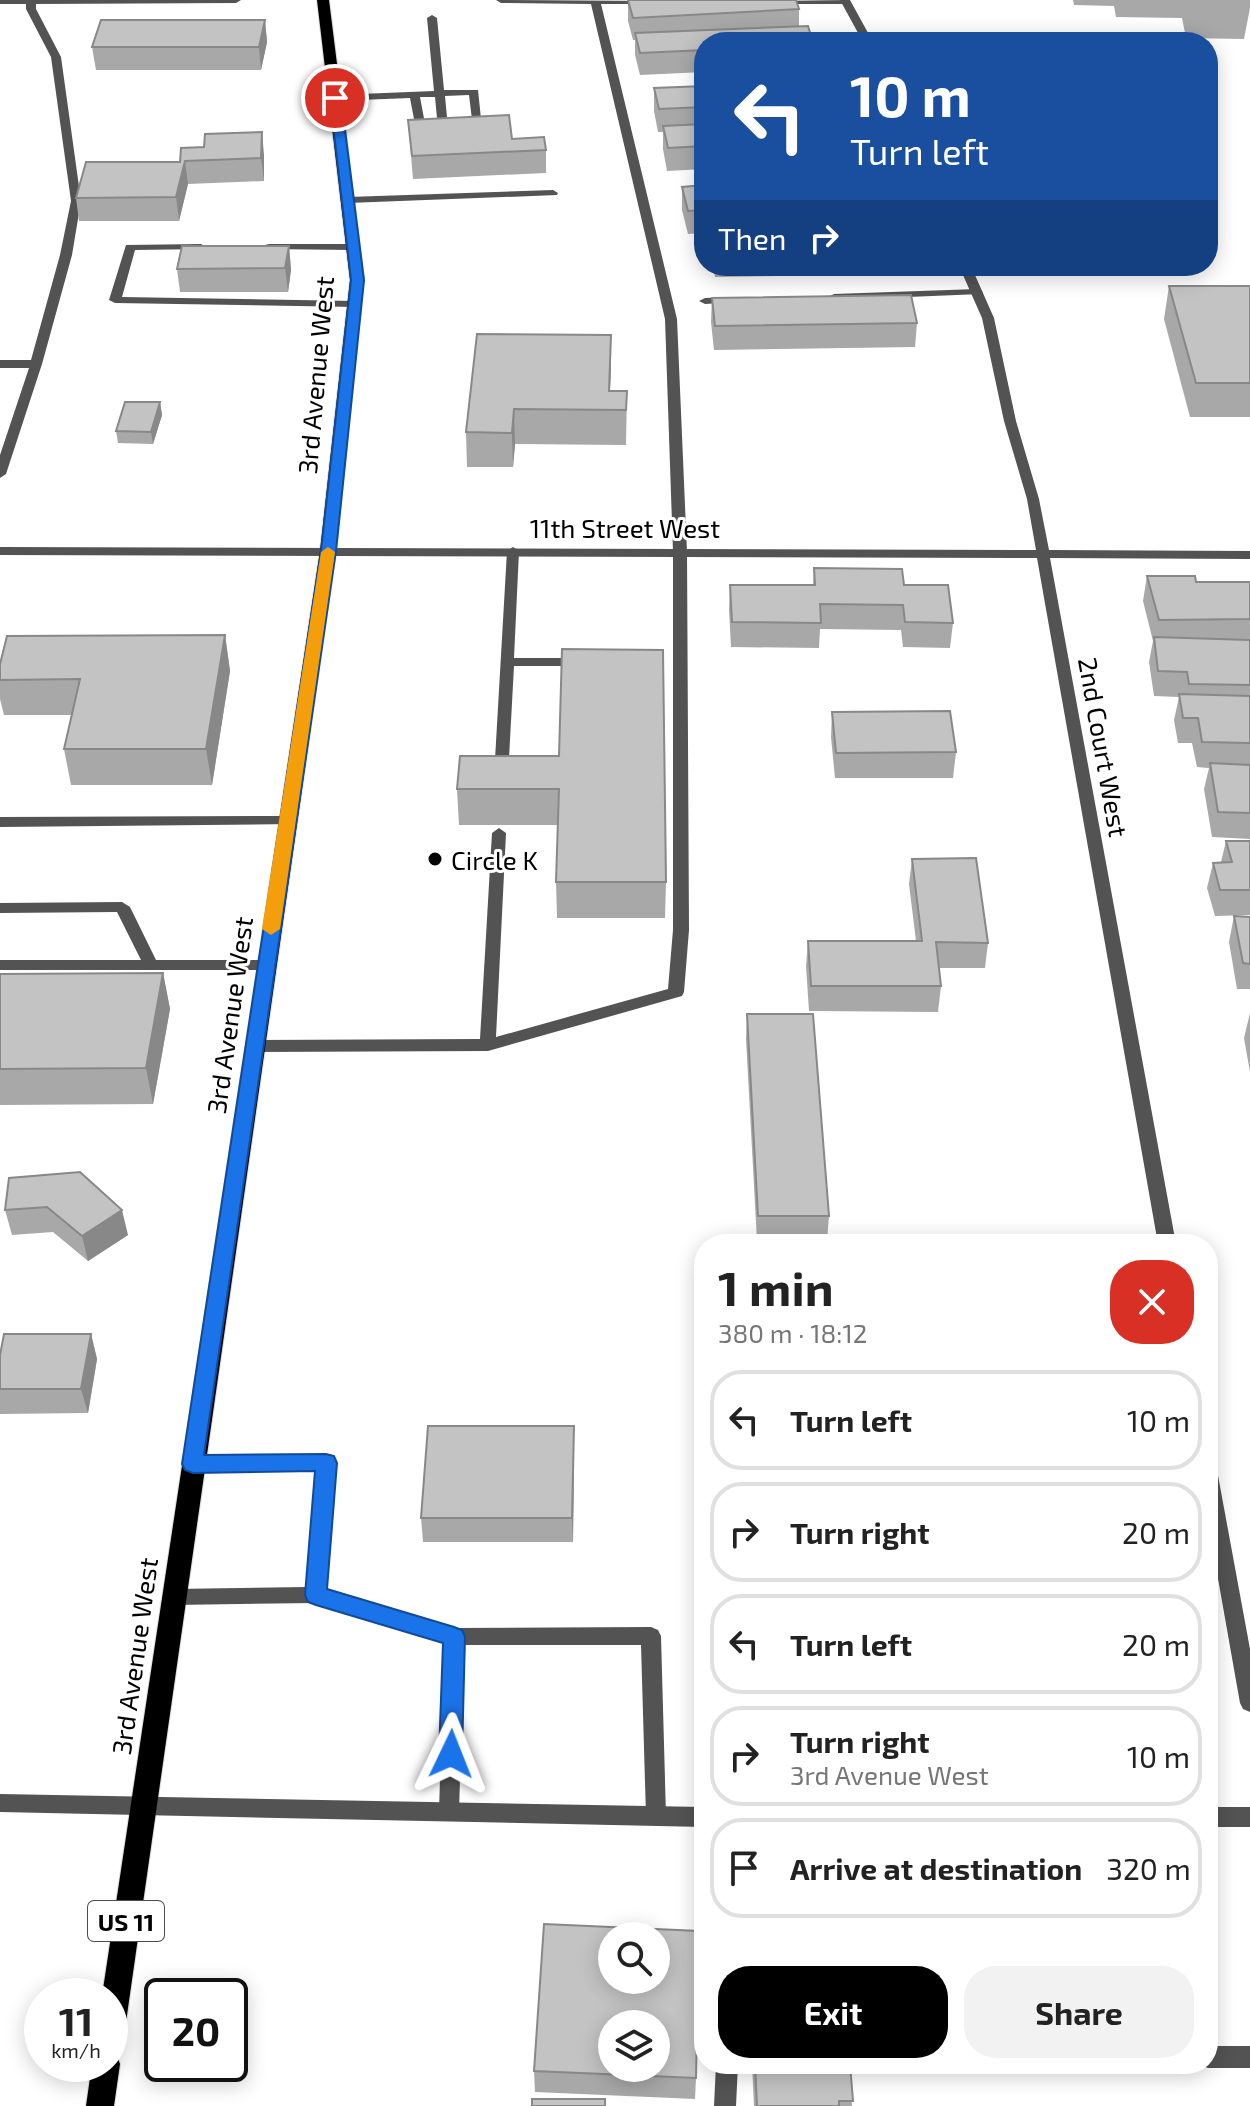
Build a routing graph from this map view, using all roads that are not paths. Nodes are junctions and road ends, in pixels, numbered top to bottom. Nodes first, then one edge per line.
1 (30, 0) edge
2 (236, 0) edge
3 (323, 0) edge
4 (501, 0) edge
5 (595, 0) edge
6 (0, 1) edge
7 (658, 1) edge
8 (767, 1) edge
9 (845, 1) edge
10 (432, 18) dead end
11 (862, 32) edge
12 (414, 94) junction
13 (437, 94) junction
14 (335, 98) junction
15 (479, 139) edge
16 (444, 140) edge
17 (423, 142) edge
18 (553, 193) dead end
19 (348, 200) junction
20 (210, 247) edge
21 (258, 247) edge
22 (353, 247) junction
23 (970, 276) edge
24 (977, 292) junction
25 (826, 297) edge
26 (750, 300) edge
27 (705, 301) dead end
28 (355, 304) junction
29 (0, 364) edge
30 (36, 364) junction
31 (0, 474) edge
32 (0, 551) edge
33 (328, 551) junction
34 (513, 551) junction
35 (680, 552) junction
36 (1043, 554) junction
37 (1250, 555) edge
38 (507, 662) junction
39 (601, 662) edge
40 (664, 663) edge
41 (680, 663) junction
42 (501, 786) edge
43 (288, 821) junction
44 (0, 822) edge
45 (499, 833) dead end
46 (0, 908) edge
47 (0, 965) edge
48 (151, 965) junction
49 (265, 965) junction
50 (488, 1045) junction
51 (255, 1046) junction
52 (1165, 1234) edge
53 (193, 1464) junction
54 (1218, 1525) edge
55 (316, 1595) junction
56 (173, 1597) junction
57 (454, 1637) junction
58 (1250, 1703) edge
59 (0, 1803) edge
60 (142, 1805) junction
61 (449, 1812) junction
62 (656, 1816) junction
63 (694, 1817) edge
64 (1218, 1817) edge
65 (1250, 1817) edge
66 (118, 1978) edge
67 (1218, 2057) edge
68 (1250, 2057) edge
69 (727, 2074) edge
70 (103, 2082) edge
71 (100, 2106) edge
72 (725, 2106) edge

1 - 2 street
1 - 6 street
1 - 30 street
3 - 14 main road, 3rd Avenue West / US 11
4 - 5 street
5 - 7 street
5 - 35 street
8 - 9 street
9 - 11 street
10 - 13 street
12 - 13 street
12 - 14 street
12 - 17 street
13 - 15 street
13 - 16 street
14 - 19 main road, 3rd Avenue West / US 11
18 - 19 street
19 - 22 main road, 3rd Avenue West / US 11
20 - 28 street
21 - 22 street
22 - 28 main road, 3rd Avenue West / US 11
23 - 24 street, 2nd Court West
24 - 25 street
24 - 36 street, 2nd Court West
26 - 27 street
28 - 33 main road, 3rd Avenue West / US 11
29 - 30 street
30 - 31 street
32 - 33 street, 11th Street West
33 - 34 street, 11th Street West
33 - 43 main road, 3rd Avenue West / US 11
34 - 35 street, 11th Street West
34 - 38 street
35 - 36 street, 11th Street West
35 - 41 street
36 - 37 street, 11th Street West
36 - 52 street, 2nd Court West
38 - 39 street
38 - 42 street
40 - 41 street
41 - 50 street
43 - 44 street
43 - 49 main road, 3rd Avenue West / US 11
45 - 50 street
46 - 48 street
47 - 48 street
48 - 49 street
49 - 51 main road, 3rd Avenue West / US 11
50 - 51 street
51 - 53 main road, 3rd Avenue West / US 11
53 - 55 street
53 - 56 main road, 3rd Avenue West / US 11
54 - 58 street
55 - 56 street
55 - 57 street
56 - 60 main road, 3rd Avenue West / US 11
57 - 61 street
57 - 62 street
59 - 60 street
60 - 61 street
60 - 66 main road, 3rd Avenue West / US 11
61 - 62 street
62 - 63 street
64 - 65 street
67 - 68 street
69 - 72 street
70 - 71 main road

